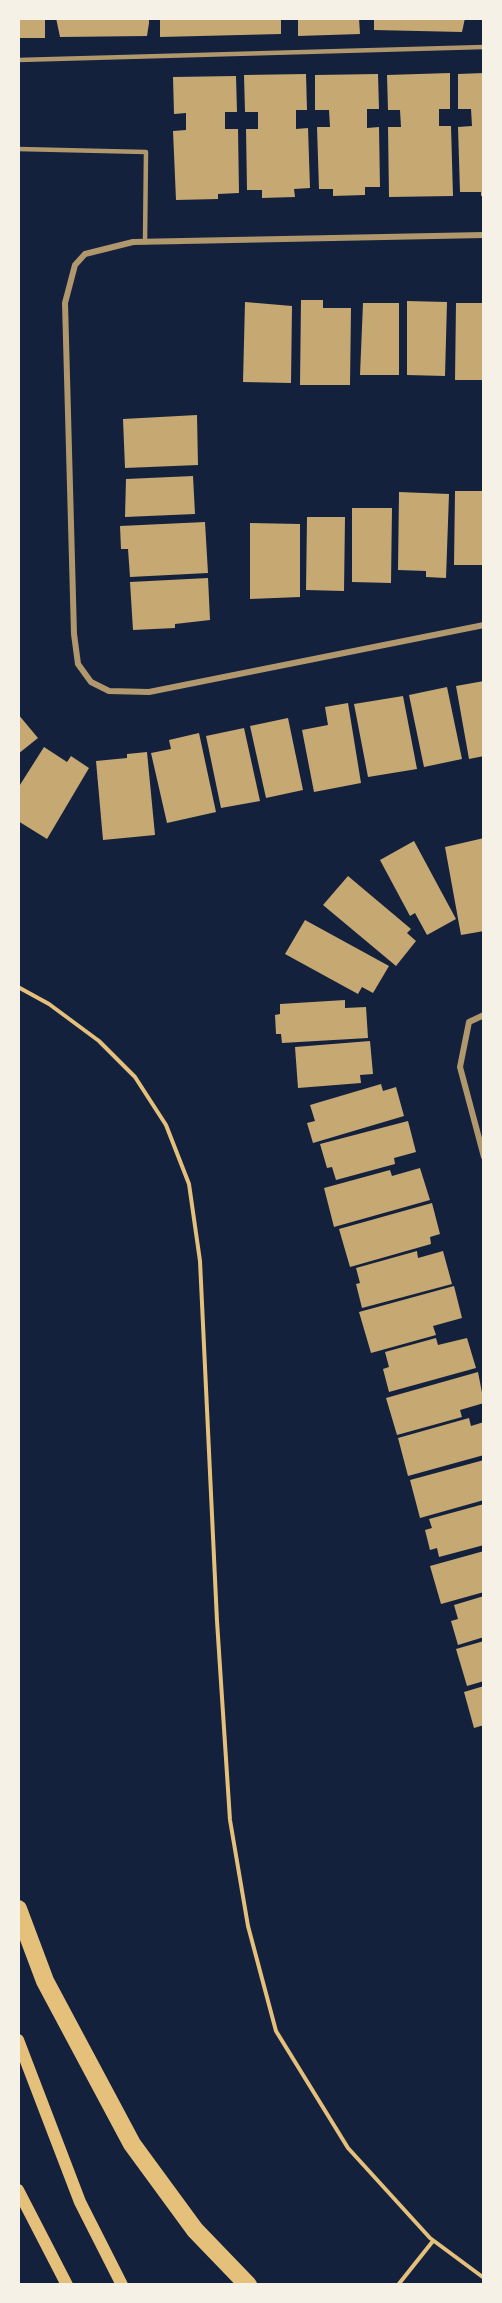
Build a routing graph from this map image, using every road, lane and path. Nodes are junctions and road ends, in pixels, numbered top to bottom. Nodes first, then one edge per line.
1 (484, 47) edge
2 (18, 60) edge
3 (18, 149) edge
4 (484, 235) edge
5 (144, 242) junction
6 (484, 625) edge
7 (18, 987) edge
8 (484, 1015) edge
9 (484, 1156) edge
10 (18, 1909) edge
11 (18, 2040) edge
12 (18, 2190) edge
13 (433, 2241) junction
14 (484, 2278) edge
15 (67, 2285) edge
16 (122, 2285) edge
17 (248, 2285) edge
18 (398, 2285) edge

1 - 2 lane
3 - 5 lane
4 - 5 street
5 - 6 street
7 - 13 path
8 - 9 street
10 - 17 highway
11 - 16 main road
12 - 15 main road
13 - 14 path
13 - 18 path

